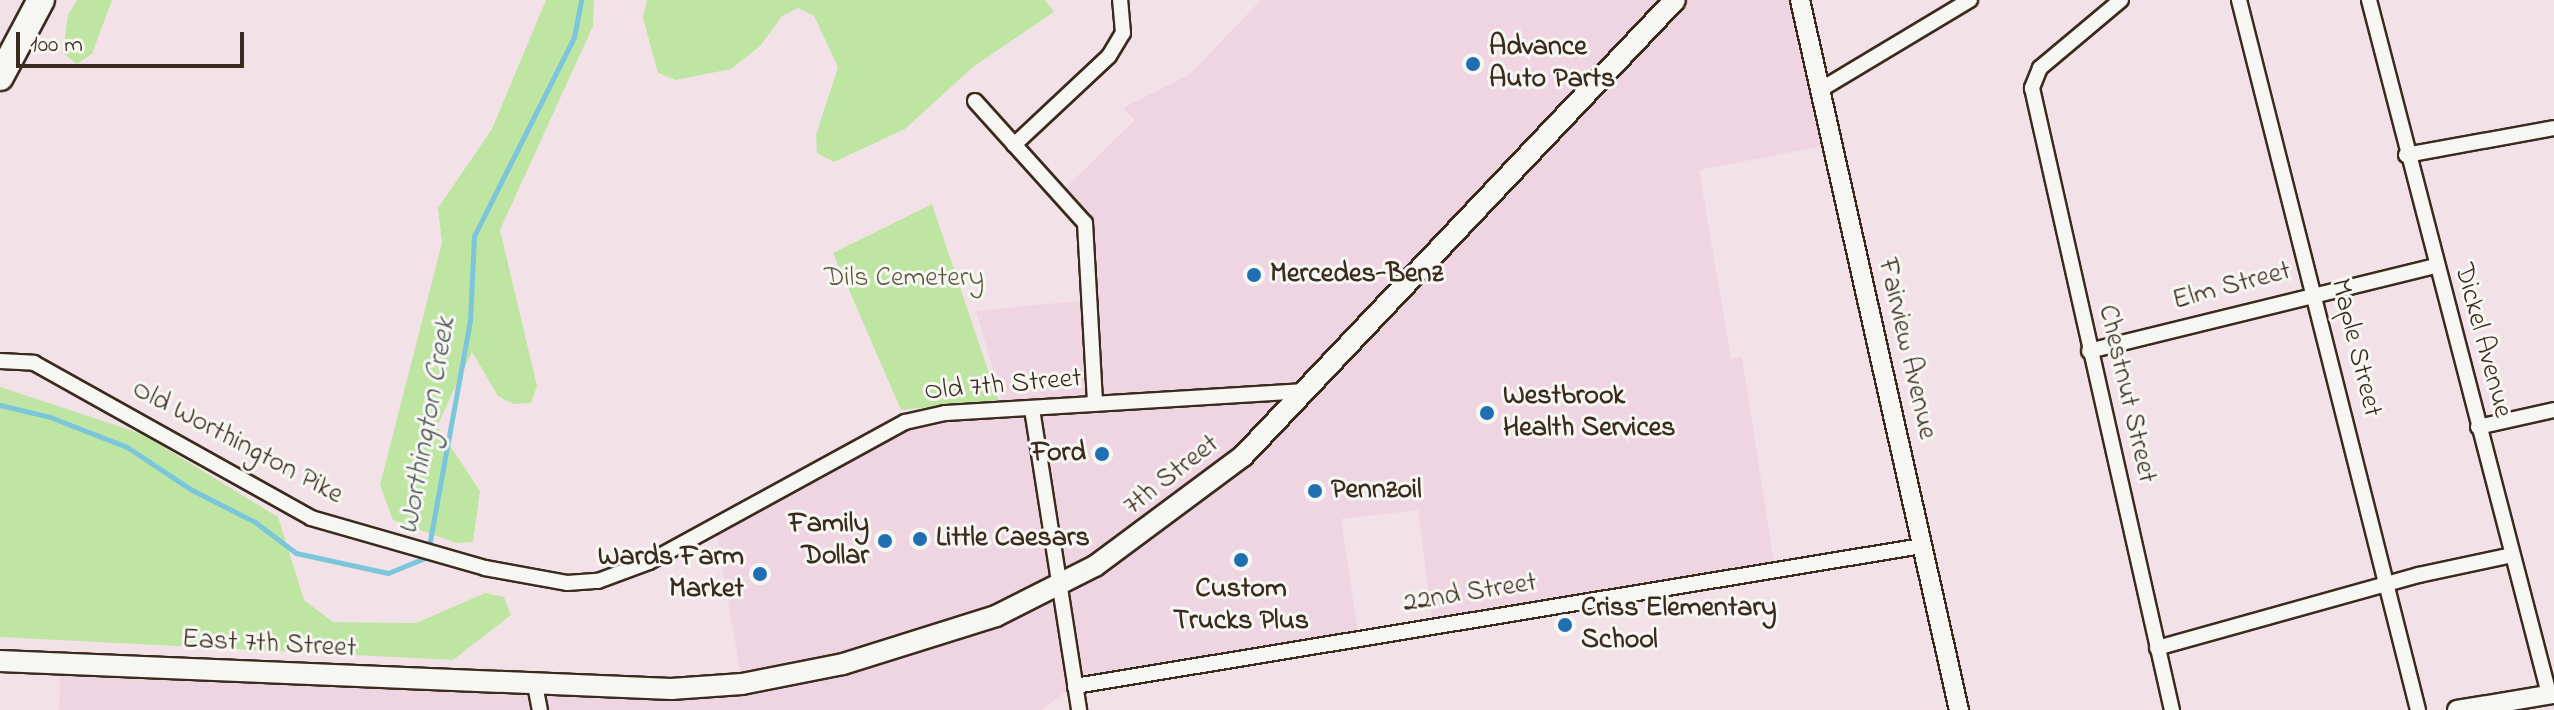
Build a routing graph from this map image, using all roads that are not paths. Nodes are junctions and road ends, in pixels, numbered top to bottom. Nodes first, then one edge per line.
1 (33, 0) edge
2 (41, 0) edge
3 (1120, 0) edge
4 (1800, 0) edge
5 (1970, 0) edge
6 (2239, 0) edge
7 (2369, 0) edge
8 (1673, 1) edge
9 (2118, 2) edge
10 (0, 48) edge
11 (0, 77) edge
12 (1820, 90) junction
13 (975, 101) dead end
14 (2554, 128) edge
15 (1014, 145) junction
16 (2406, 155) junction
17 (2436, 266) junction
18 (2314, 292) junction
19 (2089, 351) junction
20 (0, 361) edge
21 (1307, 391) junction
22 (1095, 404) junction
23 (1032, 409) junction
24 (2554, 410) edge
25 (2478, 427) junction
26 (1922, 546) junction
27 (2512, 555) junction
28 (598, 581) joint
29 (1059, 587) junction
30 (2386, 588) junction
31 (2157, 648) junction
32 (0, 661) edge
33 (535, 685) junction
34 (1075, 686) junction
35 (2552, 694) edge
36 (2491, 708) edge
37 (540, 710) edge
38 (1079, 710) edge
39 (1959, 710) edge
40 (2172, 710) edge
41 (2418, 710) edge
42 (2457, 710) edge

1 - 10 highway
2 - 11 highway
3 - 15 street
4 - 12 street, Fairview Avenue
5 - 12 street
6 - 18 street, Maple Street
7 - 16 street, Dickel Avenue
8 - 21 main road, 7th Street
9 - 19 street, Chestnut Street
12 - 26 street, Fairview Avenue
13 - 15 street
14 - 16 street
15 - 22 street
16 - 17 street, Dickel Avenue
17 - 18 street, Elm Street
17 - 25 street, Dickel Avenue
18 - 19 street, Elm Street
18 - 30 street, Maple Street
19 - 31 street, Chestnut Street
20 - 28 street, Old Worthington Pike
21 - 22 street, Old 7th Street
21 - 29 main road, 7th Street
22 - 23 street, Old 7th Street
23 - 28 street, Old 7th Street
23 - 29 street
24 - 25 street
25 - 27 street, Dickel Avenue
26 - 34 street, 22nd Street
26 - 39 street, Fairview Avenue
27 - 30 street
27 - 35 street, Dickel Avenue
29 - 33 main road, 7th Street
29 - 34 street
30 - 31 street
30 - 41 street, Maple Street
31 - 40 street, Chestnut Street
32 - 33 main road, East 7th Street
33 - 37 street
34 - 38 street
35 - 36 street
36 - 42 street

